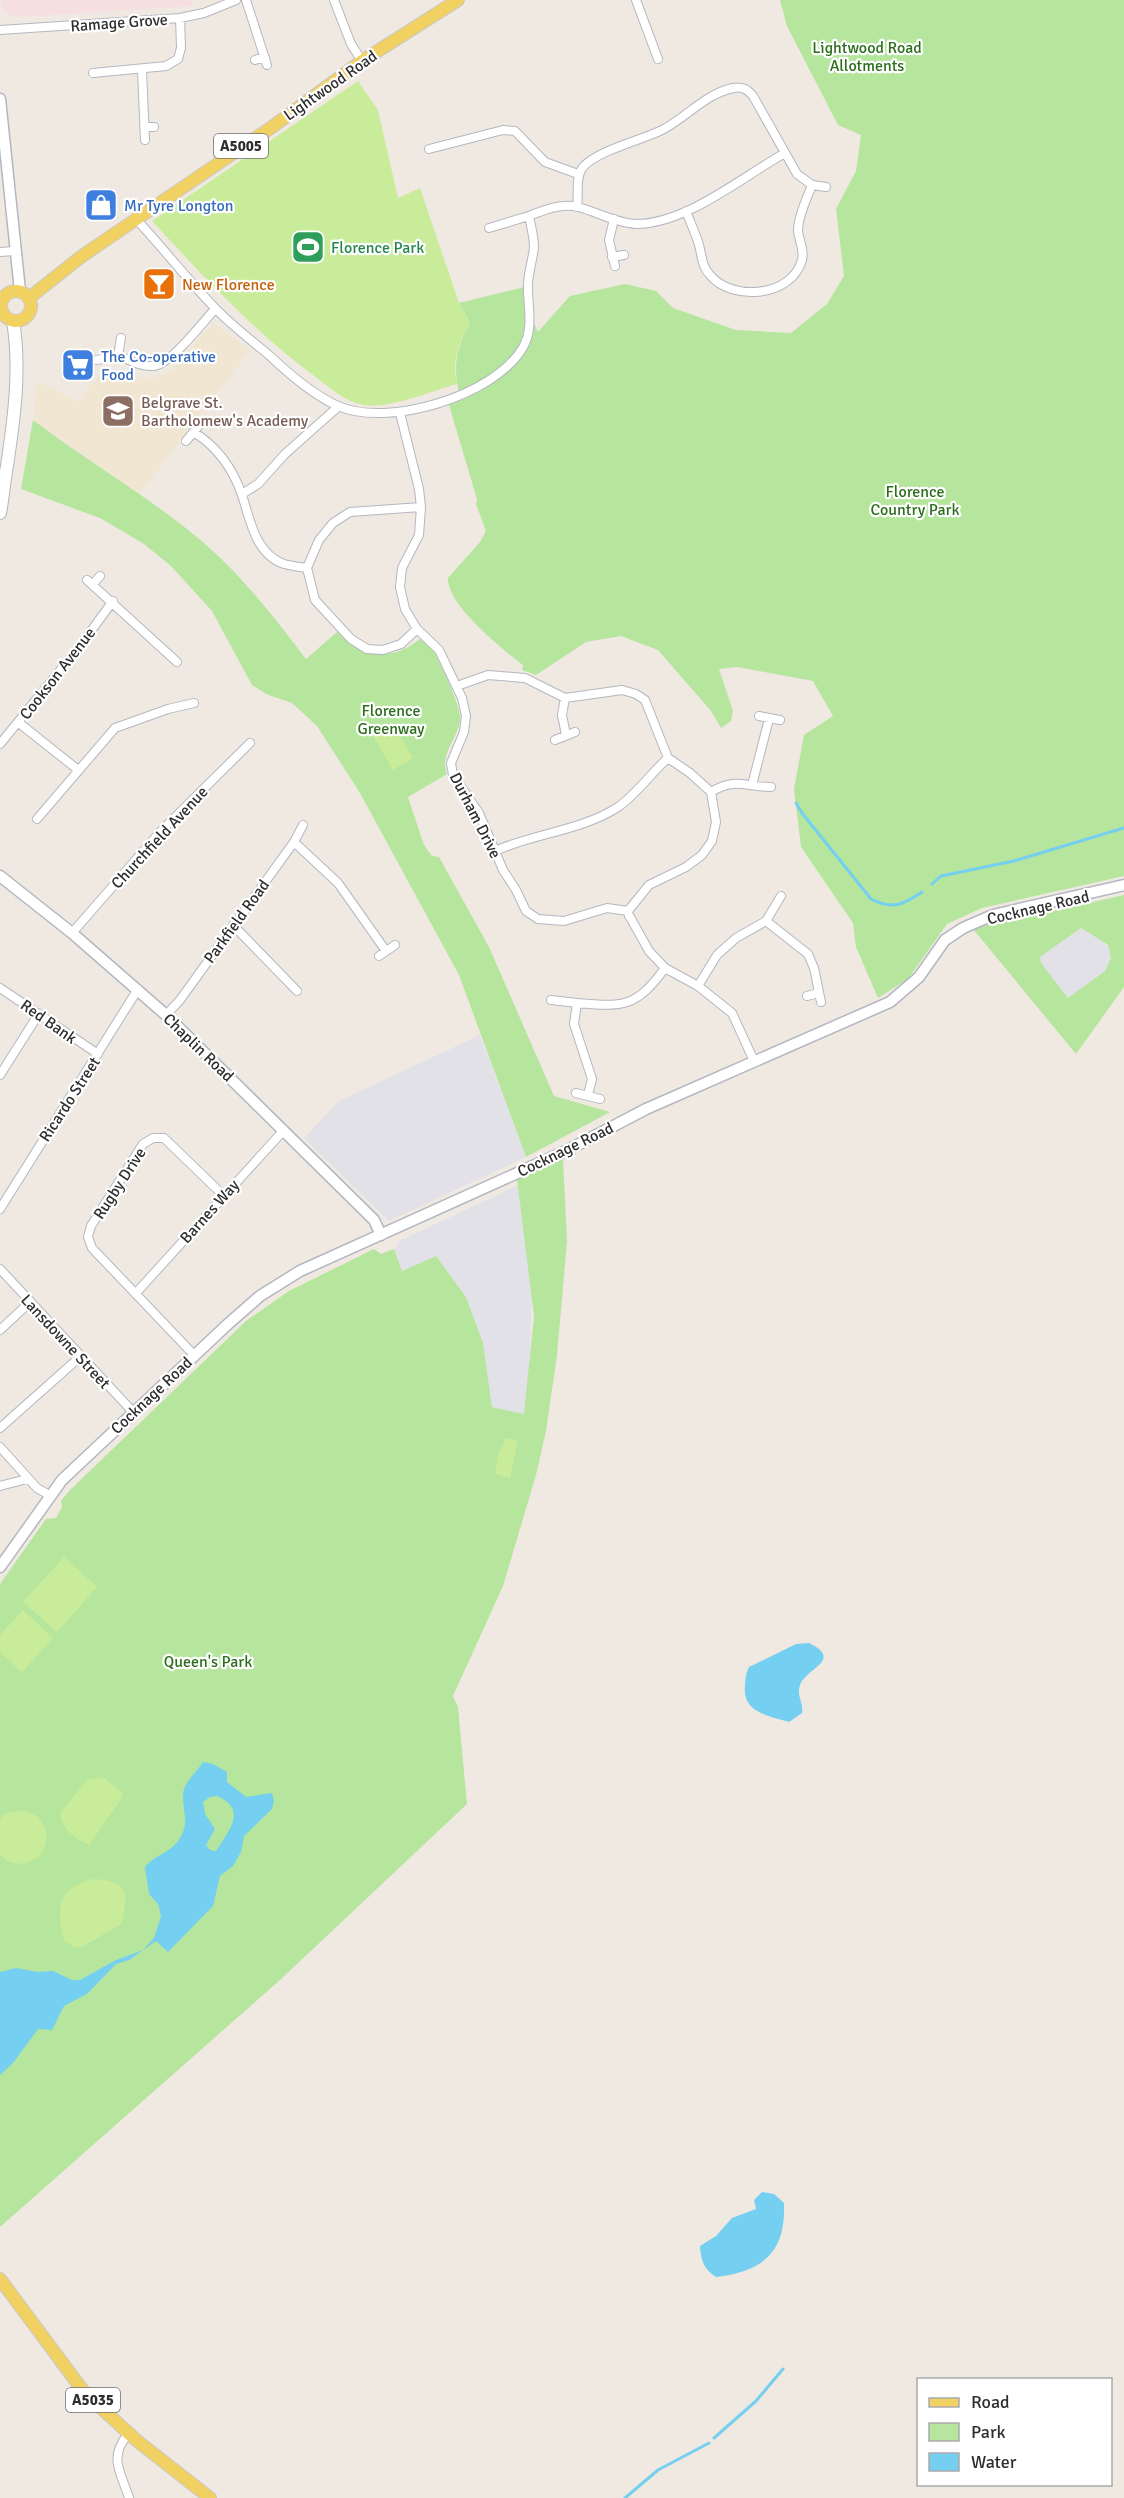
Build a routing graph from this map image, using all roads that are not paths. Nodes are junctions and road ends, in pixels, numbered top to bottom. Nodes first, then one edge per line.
1 (236, 0) edge
2 (246, 0) edge
3 (334, 0) edge
4 (458, 0) edge
5 (636, 0) edge
6 (180, 18) junction
7 (0, 30) edge
8 (658, 59) dead end
9 (262, 61) dead end
10 (362, 62) junction
11 (142, 70) junction
12 (93, 73) dead end
13 (0, 99) edge
14 (144, 127) junction
15 (154, 127) dead end
16 (145, 140) dead end
17 (440, 146) junction
18 (429, 148) dead end
19 (785, 153) junction
20 (443, 157) dead end
21 (4, 168) edge
22 (578, 174) junction
23 (812, 185) junction
24 (826, 187) dead end
25 (577, 207) junction
26 (686, 211) junction
27 (529, 216) junction
28 (136, 219) junction
29 (614, 219) junction
30 (489, 228) dead end
31 (14, 250) junction
32 (0, 252) edge
33 (624, 255) dead end
34 (612, 257) junction
35 (615, 266) dead end
36 (25, 295) junction
37 (216, 309) junction
38 (6, 317) edge
39 (121, 338) dead end
40 (118, 355) junction
41 (97, 360) dead end
42 (339, 406) junction
43 (400, 413) junction
44 (201, 423) dead end
45 (195, 433) junction
46 (186, 441) dead end
47 (242, 494) junction
48 (421, 507) junction
49 (0, 513) edge
50 (308, 568) junction
51 (100, 576) dead end
52 (113, 601) junction
53 (417, 629) junction
54 (177, 662) dead end
55 (457, 686) junction
56 (565, 698) junction
57 (194, 703) dead end
58 (759, 716) dead end
59 (769, 719) junction
60 (780, 720) dead end
61 (19, 723) junction
62 (575, 732) dead end
63 (566, 735) junction
64 (555, 740) dead end
65 (250, 743) dead end
66 (0, 744) edge
67 (668, 758) junction
68 (77, 769) junction
69 (752, 785) junction
70 (771, 787) dead end
71 (711, 792) junction
72 (36, 819) dead end
73 (303, 825) dead end
74 (294, 842) junction
75 (495, 851) junction
76 (0, 876) edge
77 (1124, 885) edge
78 (781, 896) dead end
79 (629, 915) junction
80 (766, 921) junction
81 (233, 926) junction
82 (72, 933) junction
83 (395, 945) dead end
84 (665, 968) junction
85 (698, 986) junction
86 (0, 988) edge
87 (138, 989) junction
88 (297, 991) dead end
89 (807, 996) dead end
90 (551, 1000) dead end
91 (577, 1003) junction
92 (38, 1015) junction
93 (166, 1015) junction
94 (98, 1054) junction
95 (754, 1061) junction
96 (0, 1075) edge
97 (576, 1093) dead end
98 (588, 1095) junction
99 (600, 1099) dead end
100 (284, 1130) junction
101 (223, 1195) junction
102 (0, 1209) edge
103 (381, 1235) junction
104 (0, 1269) edge
105 (136, 1293) junction
106 (30, 1302) junction
107 (0, 1330) edge
108 (194, 1355) junction
109 (81, 1356) junction
110 (133, 1412) junction
111 (0, 1428) edge
112 (0, 1448) edge
113 (27, 1479) junction
114 (0, 1486) edge
115 (50, 1495) junction
116 (0, 1567) edge
117 (1, 2281) edge
118 (128, 2434) junction
119 (129, 2498) edge
120 (210, 2498) edge

1 - 6 street, Ramage Grove
2 - 9 street
3 - 10 street
4 - 10 main road, Lightwood Road / A5005
5 - 8 street
6 - 7 street, Ramage Grove
6 - 11 street
10 - 28 main road, Lightwood Road / A5005
11 - 12 street
11 - 14 street
13 - 21 street
14 - 15 street
14 - 16 street
17 - 18 street
17 - 20 street
17 - 22 street
19 - 22 street
19 - 23 street
19 - 26 street
21 - 31 street
22 - 25 street
23 - 24 street
23 - 26 street
25 - 27 street
25 - 29 street
26 - 29 street
27 - 30 street
27 - 43 street
28 - 36 main road, Lightwood Road / A5005
28 - 37 street
29 - 34 street
31 - 32 street
31 - 36 street
33 - 34 street
34 - 35 street
36 - 38 main road, A5005
36 - 38 main road, A5005
37 - 40 street
37 - 42 street
38 - 49 main road
39 - 40 street
40 - 41 street
42 - 43 street
42 - 47 street
43 - 48 street, Durham Drive
44 - 45 street
45 - 46 street
45 - 47 street
47 - 50 street
48 - 50 street
48 - 53 street, Durham Drive
50 - 53 street
51 - 52 street
52 - 54 street
52 - 61 street, Cookson Avenue
53 - 55 street, Durham Drive
55 - 56 street
55 - 75 street, Durham Drive
56 - 63 street
56 - 67 street
57 - 68 street
58 - 59 street
59 - 60 street
59 - 69 street
61 - 66 street, Cookson Avenue
61 - 68 street
62 - 63 street
63 - 64 street
65 - 82 street, Churchfield Avenue
67 - 71 street
67 - 75 street
68 - 72 street
69 - 70 street
69 - 71 street
71 - 79 street
73 - 74 street, Parkfield Road
74 - 81 street, Parkfield Road
74 - 83 street
75 - 79 street, Durham Drive
76 - 82 street, Chaplin Road
77 - 95 street, Cocknage Road
78 - 80 street
79 - 84 street
80 - 85 street
80 - 89 street
81 - 88 street
81 - 93 street, Parkfield Road
82 - 87 street, Chaplin Road
84 - 85 street
84 - 91 street
85 - 95 street
86 - 92 street, Red Bank
87 - 93 street, Chaplin Road
87 - 94 street, Ricardo Street
90 - 91 street
91 - 98 street
92 - 94 street, Red Bank
92 - 96 street
93 - 100 street, Chaplin Road
94 - 102 street, Ricardo Street
95 - 103 street, Cocknage Road
97 - 98 street
98 - 99 street
100 - 101 street, Barnes Way
100 - 103 street, Chaplin Road
101 - 105 street, Barnes Way
101 - 105 street, Rugby Drive
103 - 108 street, Cocknage Road
104 - 106 street, Lansdowne Street
105 - 108 street, Rugby Drive
106 - 107 street
106 - 109 street, Lansdowne Street
108 - 110 street, Cocknage Road
109 - 110 street, Lansdowne Street
109 - 111 street
110 - 115 street, Cocknage Road
112 - 113 street
113 - 114 street
113 - 115 street
115 - 116 street, Cocknage Road
117 - 118 main road, A5035
118 - 119 street
118 - 120 main road, A5035

